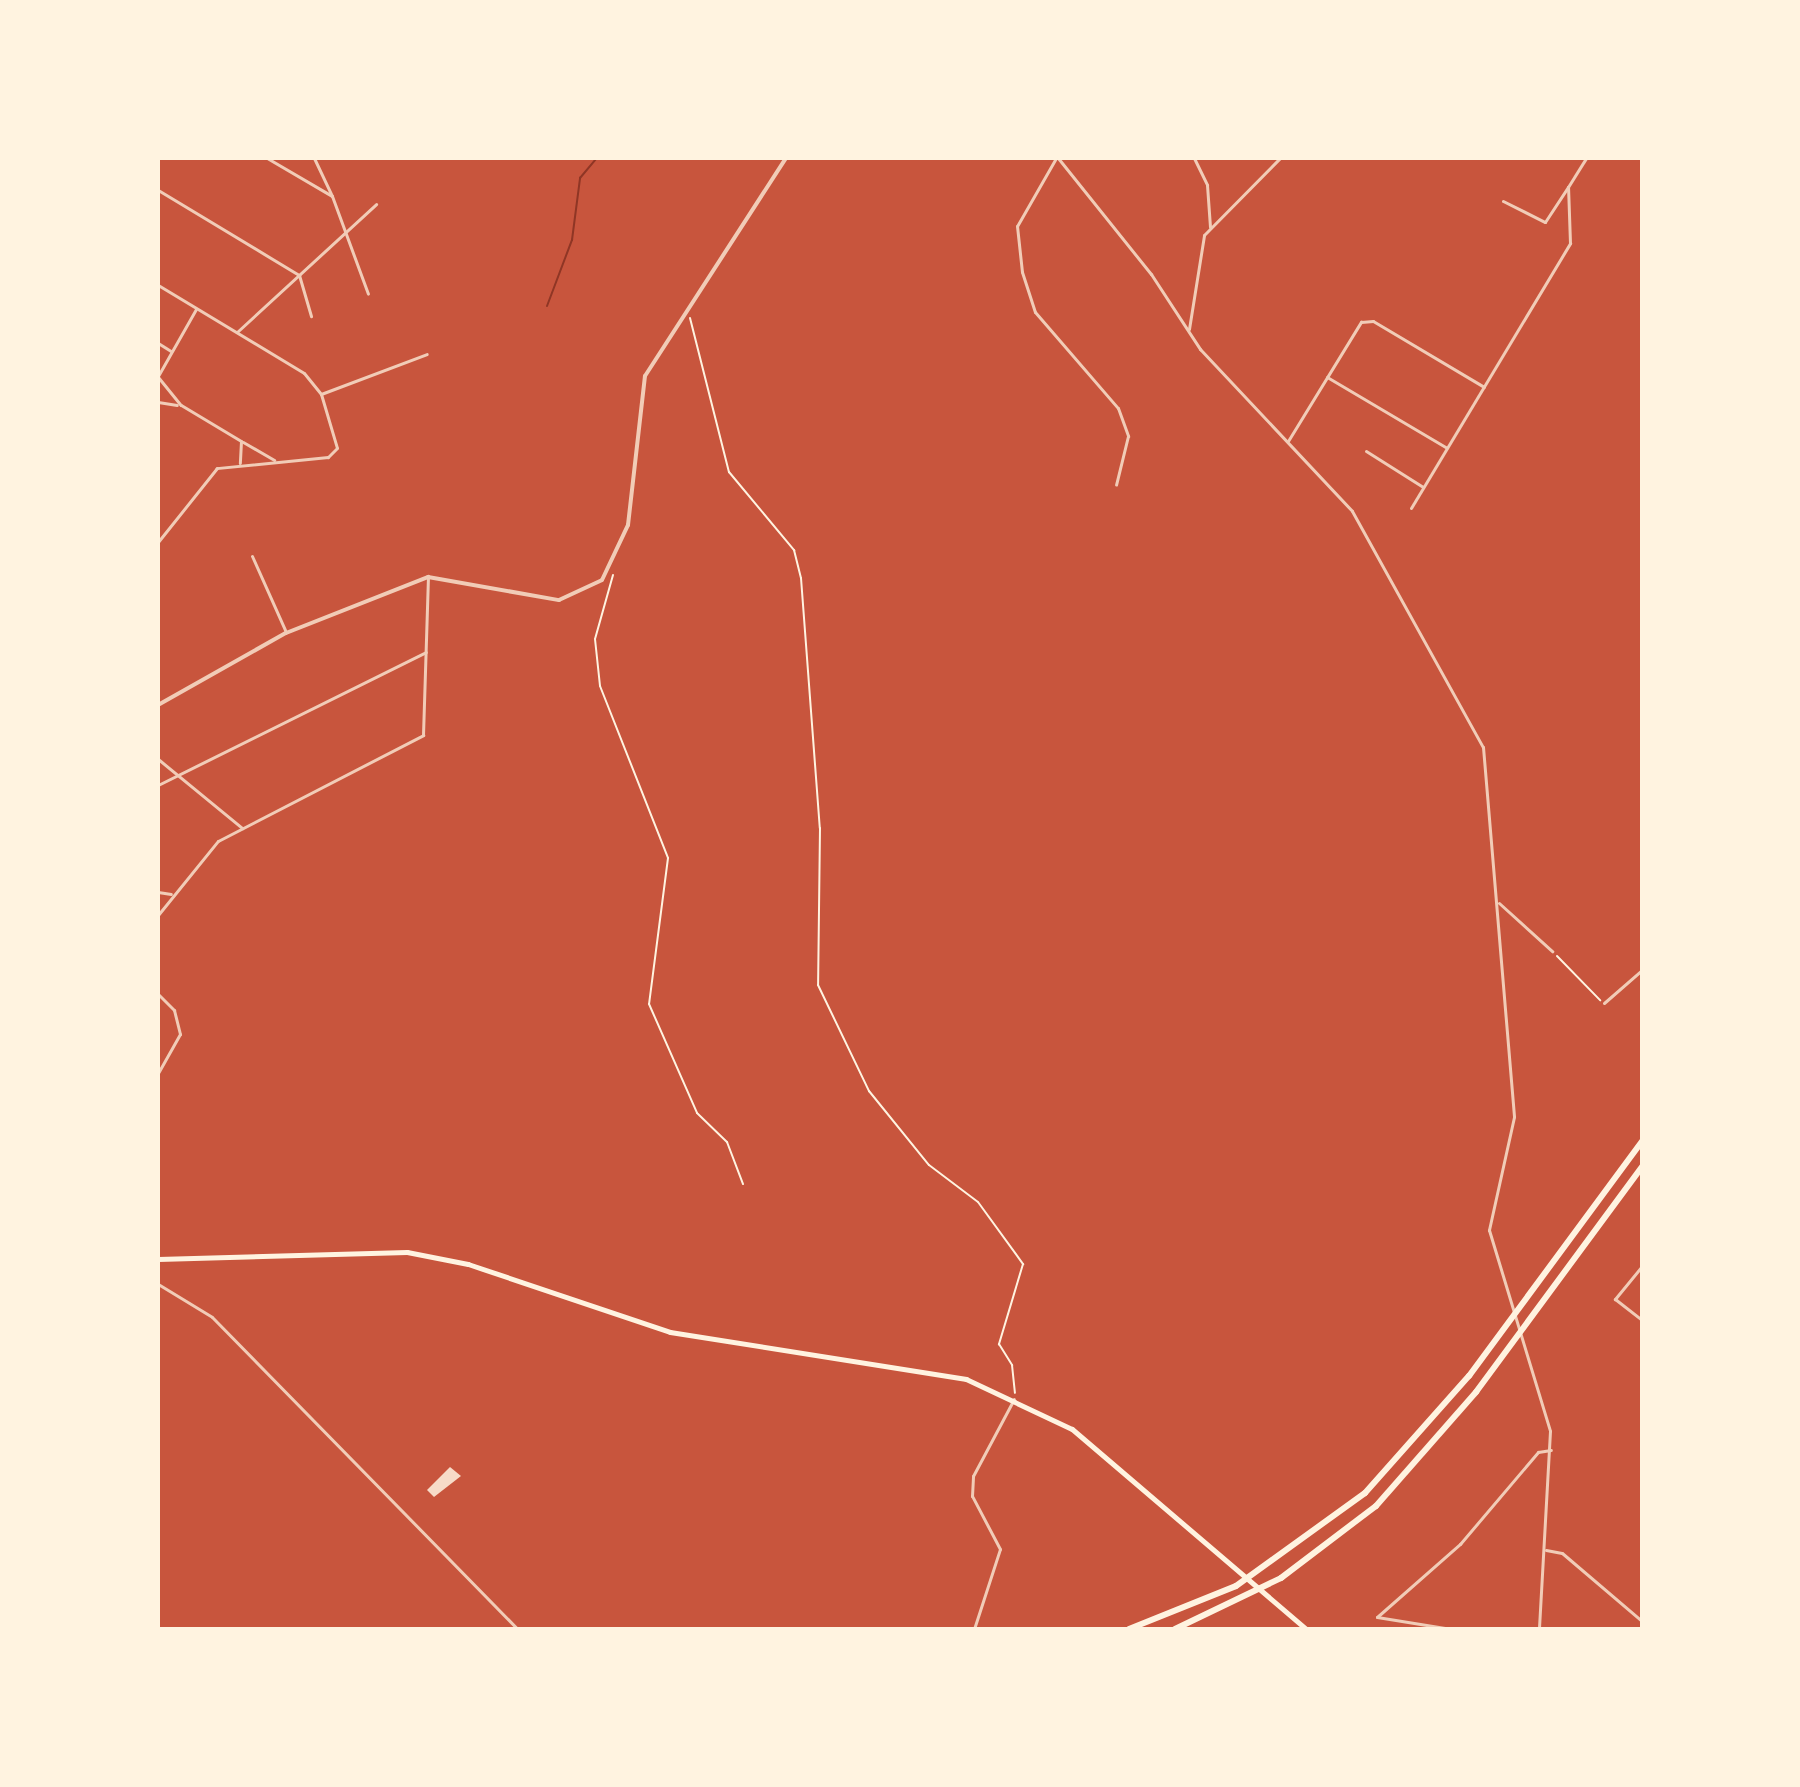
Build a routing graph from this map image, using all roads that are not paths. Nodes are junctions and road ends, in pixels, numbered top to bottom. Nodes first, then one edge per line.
1 (267, 158) edge
2 (314, 158) edge
3 (786, 158) edge
4 (1057, 158) edge
5 (1194, 158) edge
6 (1280, 158) edge
7 (1586, 158) edge
8 (1568, 187) junction
9 (158, 190) edge
10 (332, 196) junction
11 (1503, 201) dead end
12 (376, 204) dead end
13 (1210, 227) junction
14 (345, 232) junction
15 (299, 275) junction
16 (158, 285) edge
17 (368, 294) dead end
18 (196, 309) junction
19 (311, 316) dead end
20 (237, 332) junction
21 (1189, 332) junction
22 (158, 343) edge
23 (171, 351) junction
24 (427, 354) dead end
25 (158, 377) edge
26 (1327, 377) junction
27 (1484, 387) junction
28 (321, 394) junction
29 (158, 402) edge
30 (181, 405) junction
31 (241, 441) junction
32 (1288, 442) junction
33 (1447, 448) junction
34 (1366, 451) dead end
35 (274, 460) junction
36 (240, 463) junction
37 (1116, 485) dead end
38 (1423, 487) junction
39 (1411, 508) dead end
40 (158, 542) edge
41 (252, 556) dead end
42 (428, 577) junction
43 (286, 633) junction
44 (426, 652) junction
45 (158, 705) edge
46 (158, 759) edge
47 (178, 775) junction
48 (158, 785) edge
49 (242, 828) junction
50 (158, 892) edge
51 (171, 894) junction
52 (1498, 903) junction
53 (158, 915) edge
54 (1552, 951) road end
55 (1642, 970) edge
56 (158, 994) edge
57 (1604, 1003) road end
58 (158, 1073) edge
59 (1642, 1141) edge
60 (1642, 1167) edge
61 (158, 1184) edge
62 (158, 1200) edge
63 (158, 1259) edge
64 (1642, 1266) edge
65 (158, 1284) edge
66 (1642, 1320) edge
67 (1014, 1399) junction
68 (1551, 1450) junction
69 (1546, 1550) junction
70 (1642, 1621) edge
71 (518, 1629) edge
72 (974, 1629) edge
73 (1129, 1629) edge
74 (1175, 1629) edge
75 (1306, 1629) edge
76 (1451, 1629) edge
77 (1539, 1629) edge

1 - 10 street
2 - 10 street
3 - 42 street
4 - 21 street
4 - 37 street
5 - 13 street
6 - 13 street
7 - 8 street
8 - 11 street
8 - 27 street
9 - 15 street
10 - 14 street
12 - 14 street
13 - 21 street
14 - 15 street
14 - 17 street
15 - 19 street
15 - 20 street
16 - 18 street
18 - 20 street
18 - 23 street
20 - 28 street
21 - 32 street
22 - 23 street
23 - 25 street
24 - 28 street
25 - 30 street
26 - 27 street
26 - 32 street
26 - 33 street
27 - 33 street
28 - 35 street
29 - 30 street
30 - 31 street
31 - 35 street
31 - 36 street
32 - 52 street
33 - 38 street
34 - 38 street
35 - 36 street
36 - 40 street
38 - 39 street
41 - 43 street
42 - 43 street
42 - 44 street
43 - 45 street
44 - 47 street
44 - 49 street
46 - 47 street
47 - 48 street
47 - 49 street
49 - 51 street
50 - 51 street
51 - 53 street
52 - 54 street
52 - 68 street
55 - 57 street
56 - 58 street
59 - 73 highway
60 - 74 highway
61 - 62 street
63 - 67 main road
64 - 66 street
65 - 71 street
67 - 72 street
67 - 75 main road
68 - 69 street
68 - 76 street
69 - 70 street
69 - 77 street

